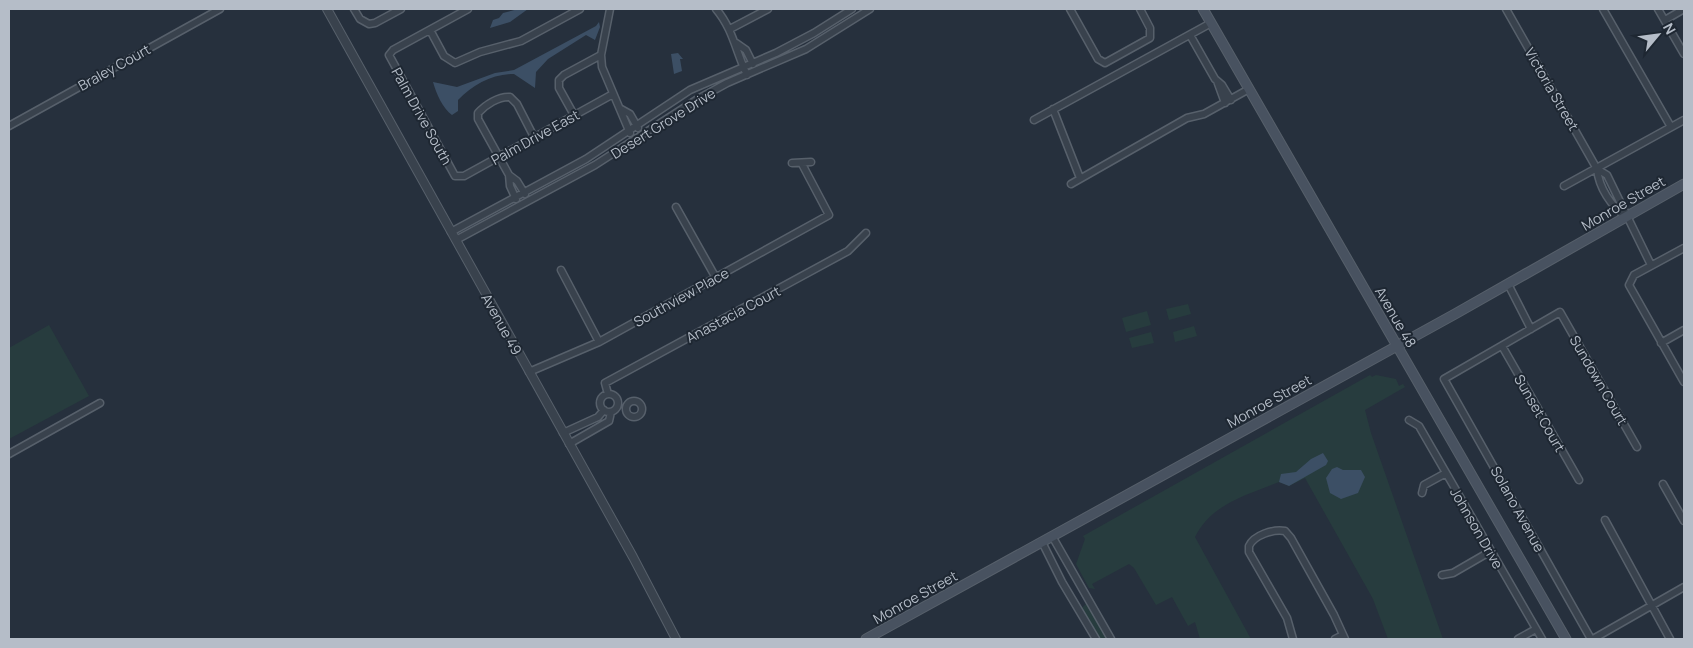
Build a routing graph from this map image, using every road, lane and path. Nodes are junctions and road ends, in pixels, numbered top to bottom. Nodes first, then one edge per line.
1 (220, 9) edge
2 (327, 9) edge
3 (354, 9) edge
4 (401, 9) edge
5 (468, 9) edge
6 (580, 9) edge
7 (610, 9) edge
8 (716, 9) edge
9 (766, 9) edge
10 (852, 9) edge
11 (870, 9) edge
12 (1070, 9) edge
13 (1140, 9) edge
14 (1203, 9) edge
15 (1506, 9) edge
16 (1603, 9) edge
17 (1658, 9) edge
18 (1684, 9) edge
19 (1665, 20) junction
20 (1212, 23) junction
21 (730, 29) junction
22 (430, 30) junction
23 (1190, 35) junction
24 (736, 42) junction
25 (1684, 54) edge
26 (601, 55) junction
27 (752, 62) junction
28 (743, 66) junction
29 (757, 72) junction
30 (747, 76) junction
31 (1249, 89) junction
32 (613, 94) junction
33 (1228, 101) junction
34 (621, 109) junction
35 (1053, 110) junction
36 (574, 115) junction
37 (1034, 120) dead end
38 (1684, 120) edge
39 (637, 125) junction
40 (9, 126) edge
41 (1671, 127) junction
42 (629, 130) junction
43 (641, 134) junction
44 (534, 137) junction
45 (634, 138) junction
46 (499, 157) junction
47 (811, 162) dead end
48 (792, 163) dead end
49 (802, 164) junction
50 (1597, 169) junction
51 (509, 175) junction
52 (455, 176) joint
53 (1080, 178) junction
54 (1071, 184) dead end
55 (1684, 184) edge
56 (1564, 186) dead end
57 (524, 192) junction
58 (515, 197) junction
59 (528, 200) junction
60 (519, 205) junction
61 (676, 207) dead end
62 (1626, 217) junction
63 (451, 232) junction
64 (866, 233) dead end
65 (456, 240) junction
66 (1684, 248) edge
67 (1652, 265) junction
68 (561, 270) dead end
69 (716, 278) junction
70 (1508, 284) junction
71 (1531, 329) junction
72 (1684, 330) edge
73 (599, 342) junction
74 (1661, 343) junction
75 (1397, 346) junction
76 (1502, 346) junction
77 (529, 372) junction
78 (1684, 382) edge
79 (608, 394) junction
80 (100, 403) dead end
81 (618, 405) junction
82 (626, 407) dead end
83 (607, 411) junction
84 (1409, 420) dead end
85 (563, 433) junction
86 (569, 444) junction
87 (1638, 447) dead end
88 (9, 454) edge
89 (1446, 473) junction
90 (1579, 480) dead end
91 (1663, 484) dead end
92 (1422, 493) dead end
93 (1605, 520) dead end
94 (1684, 522) edge
95 (1052, 536) junction
96 (1042, 542) junction
97 (1491, 551) junction
98 (1442, 575) dead end
99 (1684, 587) edge
100 (1651, 607) junction
101 (1536, 629) junction
102 (1344, 637) edge
103 (676, 639) edge
104 (866, 639) edge
105 (1096, 639) edge
106 (1111, 639) edge
107 (1293, 639) edge
108 (1335, 639) edge
109 (1518, 639) edge
110 (1542, 639) edge
111 (1566, 639) edge
112 (1592, 639) edge
113 (1670, 639) edge

1 - 40 street, Braley Court
2 - 63 street, Avenue 49
3 - 4 street
5 - 22 street
6 - 22 street
7 - 26 street
8 - 21 street
9 - 21 street
10 - 27 street, Desert Grove Drive
11 - 29 street, Desert Grove Drive
12 - 13 street
14 - 20 main road, Avenue 48
15 - 50 street, Victoria Street
16 - 41 street
17 - 19 street
18 - 19 street
19 - 25 street
20 - 23 street
20 - 31 main road, Avenue 48
21 - 24 street
22 - 52 street, Palm Drive South
23 - 33 street
23 - 35 street
24 - 27 street
24 - 28 street
26 - 32 street
26 - 36 street
27 - 28 street, Desert Grove Drive
27 - 29 street
28 - 30 street
28 - 39 street, Desert Grove Drive
29 - 30 street, Desert Grove Drive
30 - 43 street, Desert Grove Drive
31 - 33 street
31 - 75 main road, Avenue 48
32 - 34 street
32 - 36 street, Palm Drive East
33 - 53 street
34 - 39 street
34 - 42 street
35 - 37 street
35 - 53 street
36 - 44 street, Palm Drive East
38 - 41 street
39 - 42 street, Desert Grove Drive
39 - 43 street
41 - 50 street
42 - 45 street
42 - 57 street, Desert Grove Drive
43 - 45 street, Desert Grove Drive
44 - 46 street, Palm Drive East
44 - 46 street
45 - 59 street, Desert Grove Drive
46 - 51 street
46 - 52 street, Palm Drive East
47 - 49 street
48 - 49 street
49 - 69 street, Southview Place
50 - 56 street
50 - 62 street, Victoria Street
51 - 57 street
51 - 58 street
53 - 54 street
55 - 62 main road, Monroe Street
57 - 58 street, Desert Grove Drive
57 - 59 street
58 - 60 street
58 - 63 street, Desert Grove Drive
59 - 60 street, Desert Grove Drive
60 - 65 street, Desert Grove Drive
61 - 69 street
62 - 67 street, Victoria Street
62 - 70 main road, Monroe Street
63 - 65 street, Avenue 49
64 - 79 street, Anastacia Court
65 - 77 street, Avenue 49
66 - 67 street
67 - 74 street
68 - 73 street
69 - 73 street, Southview Place
70 - 71 street
70 - 75 main road, Monroe Street
71 - 76 street
71 - 87 street, Sundown Court
72 - 74 street
73 - 77 street, Southview Place
74 - 78 street
75 - 95 main road, Monroe Street
75 - 111 main road, Avenue 48
76 - 90 street, Sunset Court
76 - 112 street, Solano Avenue
77 - 85 street, Avenue 49
79 - 81 street
79 - 83 street, Anastacia Court
80 - 88 street
81 - 82 street
81 - 83 street
83 - 85 street
83 - 86 street
84 - 89 street, Johnson Drive
85 - 86 street, Avenue 49
86 - 103 street, Avenue 49
89 - 92 street
89 - 97 street, Johnson Drive
91 - 94 street
93 - 100 street
95 - 96 main road, Monroe Street
95 - 106 street
96 - 104 main road, Monroe Street
96 - 105 street
97 - 98 street
97 - 101 street, Johnson Drive
99 - 100 street
100 - 112 street
100 - 113 street
101 - 109 street
101 - 110 street, Johnson Drive
102 - 107 street
102 - 108 street

